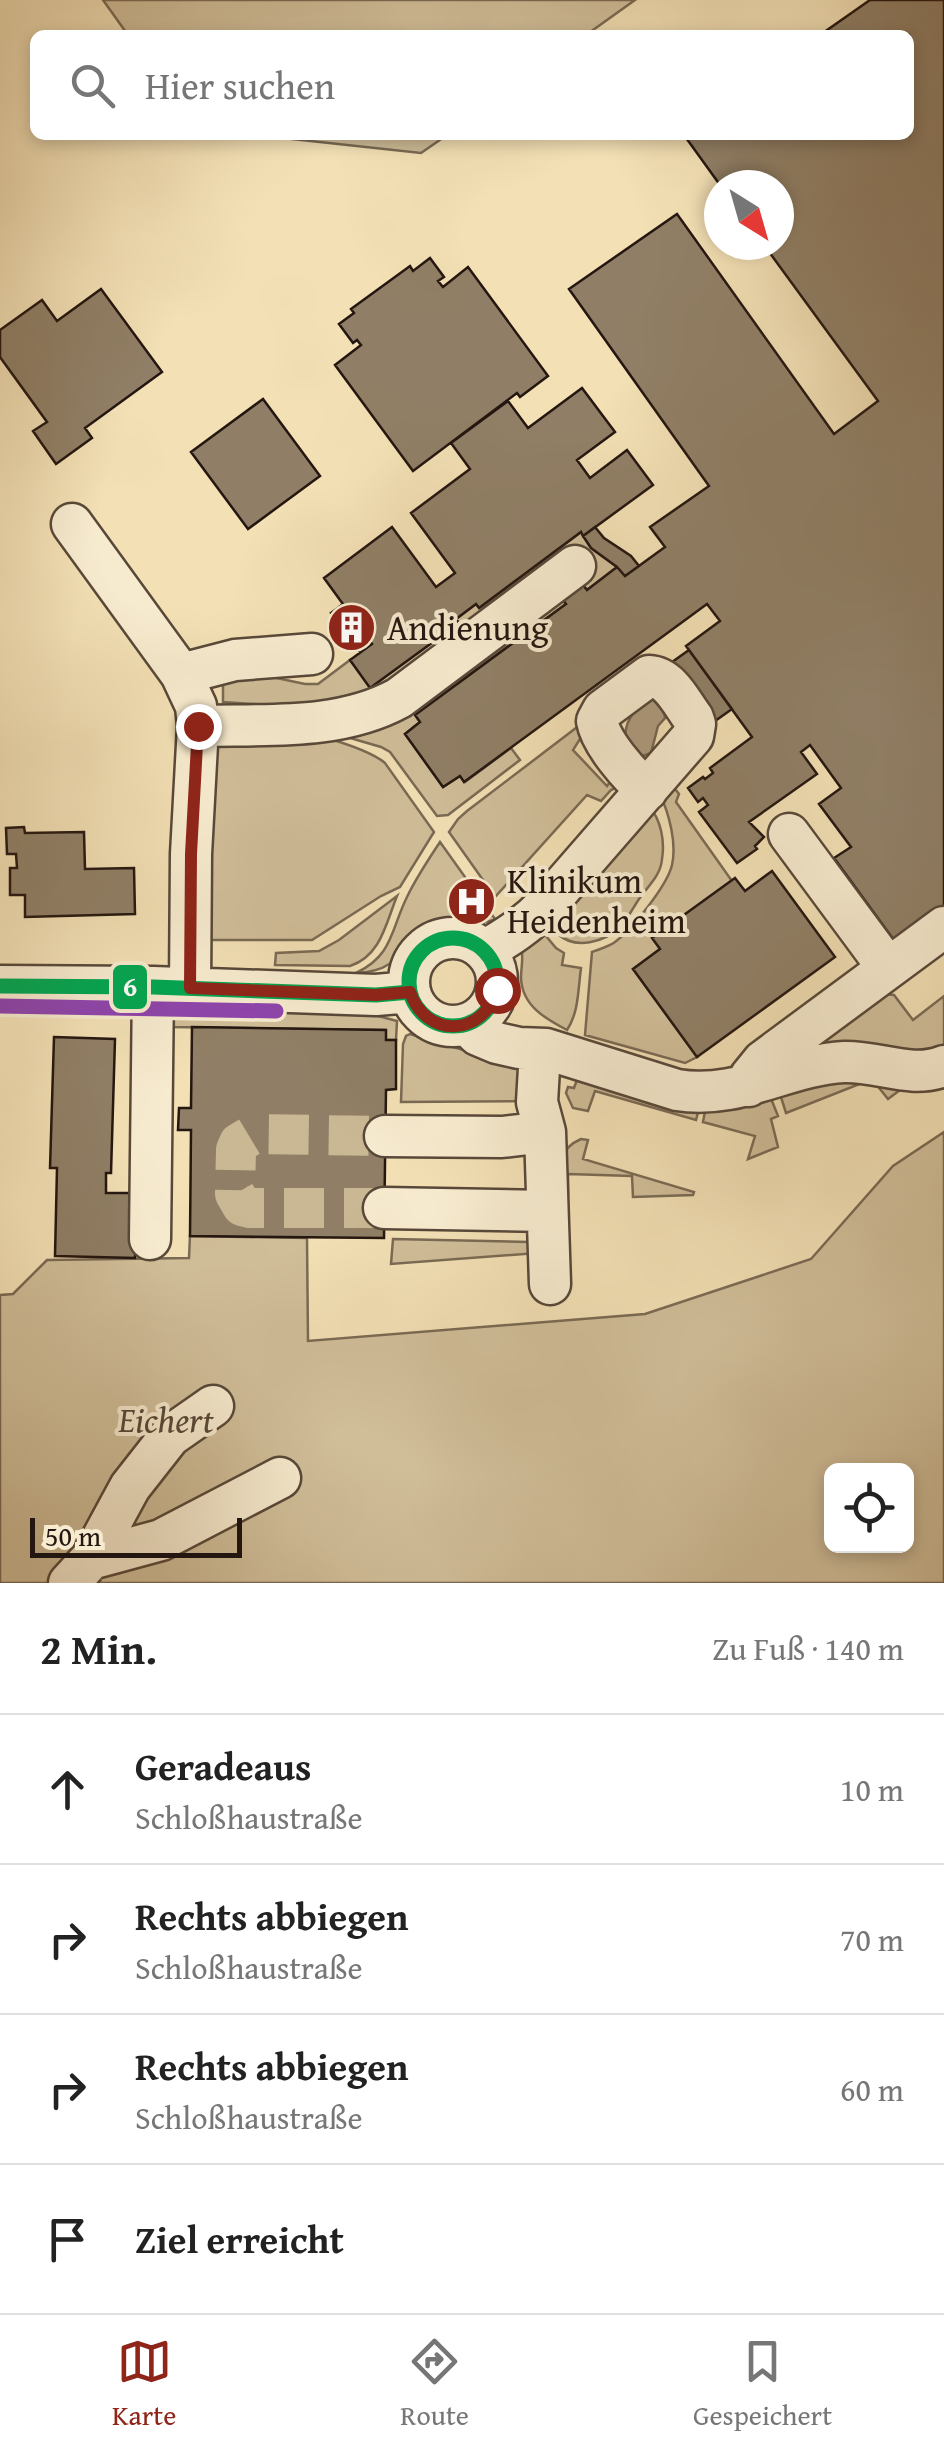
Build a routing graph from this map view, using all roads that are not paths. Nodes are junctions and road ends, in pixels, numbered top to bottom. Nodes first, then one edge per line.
1 (72, 524) dead end
2 (575, 566) dead end
3 (312, 654) dead end
4 (181, 674) junction
5 (198, 726) junction
6 (646, 790) dead end
7 (789, 834) dead end
8 (944, 928) edge
9 (484, 950) junction
10 (888, 968) junction
11 (0, 986) edge
12 (171, 988) junction
13 (410, 992) junction
14 (480, 1013) junction
15 (558, 1053) junction
16 (944, 1066) edge
17 (749, 1086) junction
18 (545, 1132) junction
19 (385, 1136) tunnel mouth
20 (384, 1208) tunnel mouth
21 (547, 1211) junction
22 (150, 1239) dead end
23 (550, 1284) dead end
24 (213, 1406) dead end
25 (280, 1478) dead end
26 (80, 1571) edge

1 - 4 street
2 - 5 street
3 - 4 street
4 - 5 street
5 - 12 street
6 - 9 street
7 - 10 street
8 - 10 street
9 - 13 street
9 - 14 street
10 - 17 street
11 - 12 street
12 - 13 street
12 - 22 street
13 - 14 street
14 - 15 street
15 - 17 street
15 - 18 street
16 - 17 street
18 - 19 street
18 - 21 street
20 - 21 street
21 - 23 street
24 - 26 street
25 - 26 street

